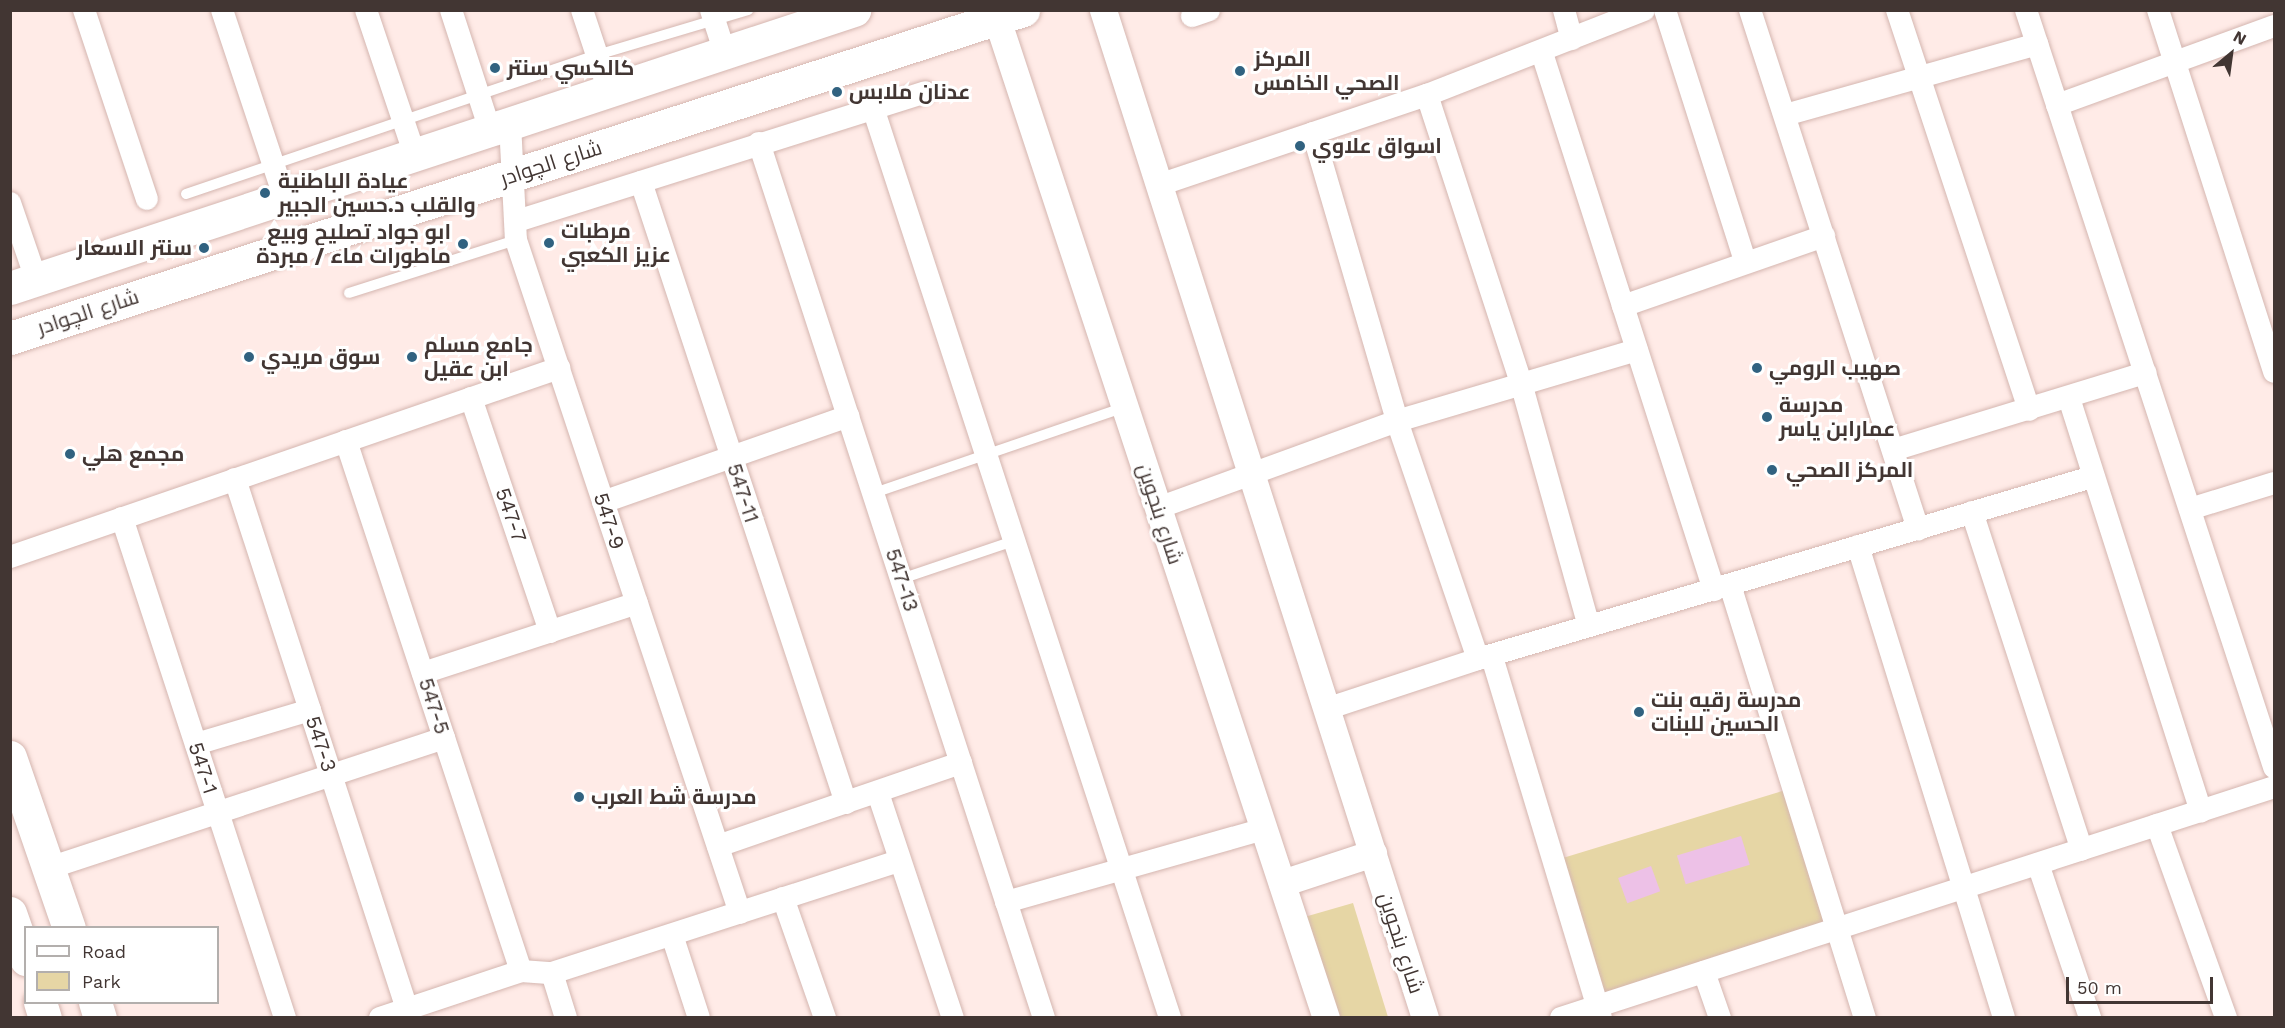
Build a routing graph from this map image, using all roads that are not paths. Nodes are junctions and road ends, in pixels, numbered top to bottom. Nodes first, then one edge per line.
1 (84, 10) edge
2 (222, 10) edge
3 (366, 10) edge
4 (451, 10) edge
5 (582, 10) edge
6 (748, 10) edge
7 (854, 10) edge
8 (1103, 10) edge
9 (1564, 10) edge
10 (1644, 10) edge
11 (1665, 10) edge
12 (1750, 10) edge
13 (1897, 10) edge
14 (2026, 10) edge
15 (2158, 10) edge
16 (1005, 13) edge
17 (713, 16) edge
18 (2274, 26) edge
19 (1572, 39) junction
20 (2037, 44) junction
21 (725, 53) junction
22 (1542, 53) junction
23 (597, 55) junction
24 (2174, 59) junction
25 (1918, 76) junction
26 (609, 91) junction
27 (925, 92) dead end
28 (478, 95) junction
29 (1427, 95) junction
30 (2056, 105) junction
31 (873, 108) junction
32 (1785, 115) junction
33 (404, 123) junction
34 (500, 127) junction
35 (1313, 133) junction
36 (759, 143) junction
37 (414, 153) junction
38 (273, 164) junction
39 (510, 176) junction
40 (641, 182) junction
41 (1158, 185) junction
42 (186, 194) dead end
43 (284, 196) junction
44 (147, 199) dead end
45 (10, 203) edge
46 (516, 230) junction
47 (1824, 236) junction
48 (1745, 261) junction
49 (23, 284) edge
50 (349, 293) dead end
51 (1623, 306) junction
52 (10, 338) edge
53 (1637, 350) junction
54 (559, 368) junction
55 (2274, 372) edge
56 (2145, 373) junction
57 (1521, 383) junction
58 (471, 398) junction
59 (2069, 398) junction
60 (1125, 407) junction
61 (2029, 410) junction
62 (848, 416) junction
63 (1396, 421) junction
64 (346, 441) junction
65 (1893, 450) junction
66 (985, 455) junction
67 (732, 458) junction
68 (1251, 475) junction
69 (2092, 477) junction
70 (235, 479) junction
71 (2274, 483) edge
72 (873, 493) junction
73 (603, 502) junction
74 (1158, 508) junction
75 (2190, 509) junction
76 (1972, 512) junction
77 (122, 518) junction
78 (1918, 529) junction
79 (1013, 541) junction
80 (1858, 546) junction
81 (10, 557) edge
82 (901, 579) junction
83 (1722, 587) junction
84 (637, 603) junction
85 (1589, 626) junction
86 (550, 632) junction
87 (1485, 658) junction
88 (423, 673) junction
89 (1326, 709) junction
90 (310, 710) junction
91 (444, 738) junction
92 (196, 744) junction
93 (10, 757) edge
94 (961, 764) junction
95 (2274, 767) edge
96 (331, 775) junction
97 (2274, 787) edge
98 (878, 793) junction
99 (846, 803) junction
100 (2200, 811) junction
101 (218, 812) junction
102 (2157, 825) junction
103 (1264, 829) junction
104 (718, 846) junction
105 (2082, 850) junction
106 (1373, 853) junction
107 (899, 861) junction
108 (2038, 864) junction
109 (49, 868) junction
110 (1121, 870) junction
111 (1282, 883) junction
112 (1965, 888) junction
113 (783, 898) junction
114 (1006, 902) junction
115 (10, 912) edge
116 (740, 913) junction
117 (69, 926) edge
118 (1836, 929) junction
119 (672, 935) junction
120 (24, 953) edge
121 (521, 971) junction
122 (1704, 972) junction
123 (552, 974) junction
124 (407, 1009) junction
125 (1599, 1011) edge
126 (285, 1017) edge
127 (380, 1017) edge
128 (566, 1017) edge
129 (699, 1017) edge
130 (825, 1017) edge
131 (953, 1017) edge
132 (1044, 1017) edge
133 (1170, 1017) edge
134 (1326, 1017) edge
135 (1425, 1017) edge
136 (1561, 1017) edge
137 (1720, 1017) edge
138 (1864, 1017) edge
139 (2004, 1017) edge
140 (2090, 1017) edge
141 (2226, 1017) edge

1 - 44 street
2 - 38 street
3 - 33 street
4 - 28 street, 547-9
5 - 23 street
6 - 17 lane
7 - 21 main road
8 - 41 street, شارع بنجوين
9 - 19 street
10 - 19 street
11 - 48 street
12 - 32 street
13 - 25 street
14 - 20 street
15 - 24 street
16 - 39 main road, شارع الچوادر
16 - 60 street, شارع بنجوين
17 - 21 street
17 - 23 lane
18 - 24 street
19 - 22 street
20 - 25 street
20 - 30 street
21 - 26 main road
22 - 29 street
22 - 51 street
23 - 26 street
23 - 28 lane
24 - 30 street
24 - 55 street
25 - 32 street
25 - 61 street
26 - 34 main road
27 - 31 street
28 - 33 lane
28 - 34 street, 547-9
29 - 35 street
29 - 57 street
30 - 56 street
31 - 36 street
31 - 66 street
32 - 47 street
33 - 37 street
33 - 38 lane
34 - 37 main road
34 - 39 street, 547-9
35 - 41 street
35 - 63 street
36 - 40 street
36 - 62 street, 547-13
37 - 43 main road
38 - 42 lane
38 - 43 street
39 - 46 street, 547-9
39 - 52 main road, شارع الچوادر
40 - 46 street
40 - 67 street, 547-11
41 - 68 street, شارع بنجوين
43 - 49 main road
45 - 49 street
46 - 50 lane
46 - 54 street, 547-9
47 - 48 street
47 - 65 street
48 - 51 street
51 - 53 street
53 - 57 street
53 - 83 street
54 - 58 street
54 - 73 street, 547-9
56 - 59 street
56 - 75 street
57 - 63 street
57 - 85 street
58 - 64 street
58 - 86 street, 547-7
59 - 61 street
59 - 69 street
60 - 66 lane
60 - 74 street, شارع بنجوين
61 - 65 street
62 - 67 street
62 - 72 street, 547-13
63 - 68 street
63 - 87 street
64 - 70 street
64 - 88 street, 547-5
65 - 78 street
66 - 72 lane
66 - 79 street
67 - 73 street
67 - 99 street, 547-11
68 - 74 street
68 - 89 street, شارع بنجوين
69 - 76 street
69 - 100 street
70 - 77 street
70 - 90 street, 547-3
71 - 75 street
72 - 82 street, 547-13
73 - 84 street, 547-9
74 - 103 street, شارع بنجوين
75 - 95 street
76 - 78 street
76 - 105 street
77 - 81 street
77 - 92 street, 547-1
78 - 80 street
79 - 82 lane
79 - 110 street
80 - 83 street
80 - 112 street
82 - 94 street, 547-13
83 - 85 street
83 - 118 street
84 - 86 street
84 - 104 street, 547-9
85 - 87 street
86 - 88 street
87 - 89 street
87 - 125 street
88 - 91 street, 547-5
89 - 106 street, شارع بنجوين
90 - 92 street
90 - 96 street, 547-3
91 - 96 street
91 - 121 street, 547-5
92 - 101 street, 547-1
93 - 109 main road
94 - 98 street
94 - 114 street, 547-13
96 - 101 street
96 - 124 street, 547-3
97 - 100 street
98 - 99 street
98 - 107 street
99 - 104 street
100 - 102 street
101 - 109 street
101 - 126 street, 547-1
102 - 105 street
102 - 141 street
103 - 110 street
103 - 111 street, شارع بنجوين
104 - 116 street, 547-9
105 - 108 street
106 - 111 street
106 - 135 street, شارع بنجوين
107 - 113 street
107 - 131 street
108 - 112 street
108 - 140 street
109 - 117 main road
110 - 114 street
110 - 133 street
111 - 134 street, شارع بنجوين
112 - 118 street
112 - 139 street
113 - 116 street
113 - 130 street
114 - 132 street, 547-13
115 - 120 main road
116 - 119 street
118 - 122 street
118 - 138 street
119 - 123 street
119 - 129 street
121 - 123 street
121 - 124 street
122 - 125 street
122 - 137 street
123 - 128 street
124 - 127 street
125 - 136 street

